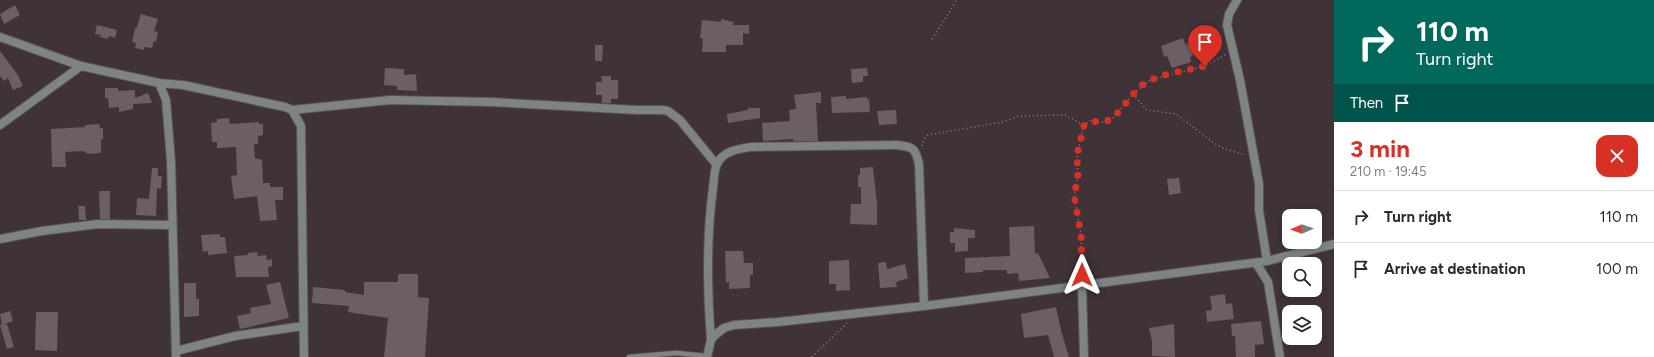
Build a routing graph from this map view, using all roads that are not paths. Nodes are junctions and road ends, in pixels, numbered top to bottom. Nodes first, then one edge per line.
1 (1237, 0) edge
2 (0, 37) edge
3 (81, 66) junction
4 (159, 83) junction
5 (292, 110) junction
6 (0, 125) edge
7 (716, 164) junction
8 (172, 225) junction
9 (0, 239) edge
10 (1334, 244) edge
11 (1267, 261) junction
12 (1256, 263) junction
13 (1082, 286) junction
14 (924, 306) junction
15 (303, 326) junction
16 (711, 340) junction
17 (176, 354) edge
18 (707, 356) edge
19 (304, 357) edge
20 (629, 357) edge
21 (1084, 357) edge
22 (1280, 357) edge

1 - 11 street
2 - 3 street
3 - 4 street
3 - 6 street
4 - 5 street
4 - 8 street
5 - 7 street
5 - 15 street
7 - 14 street
7 - 16 street
8 - 9 street
8 - 17 street
10 - 11 street
11 - 12 street
12 - 13 street
12 - 22 street
13 - 14 street
13 - 21 street
14 - 16 street
15 - 17 street
15 - 19 street
16 - 18 street
18 - 20 lane

